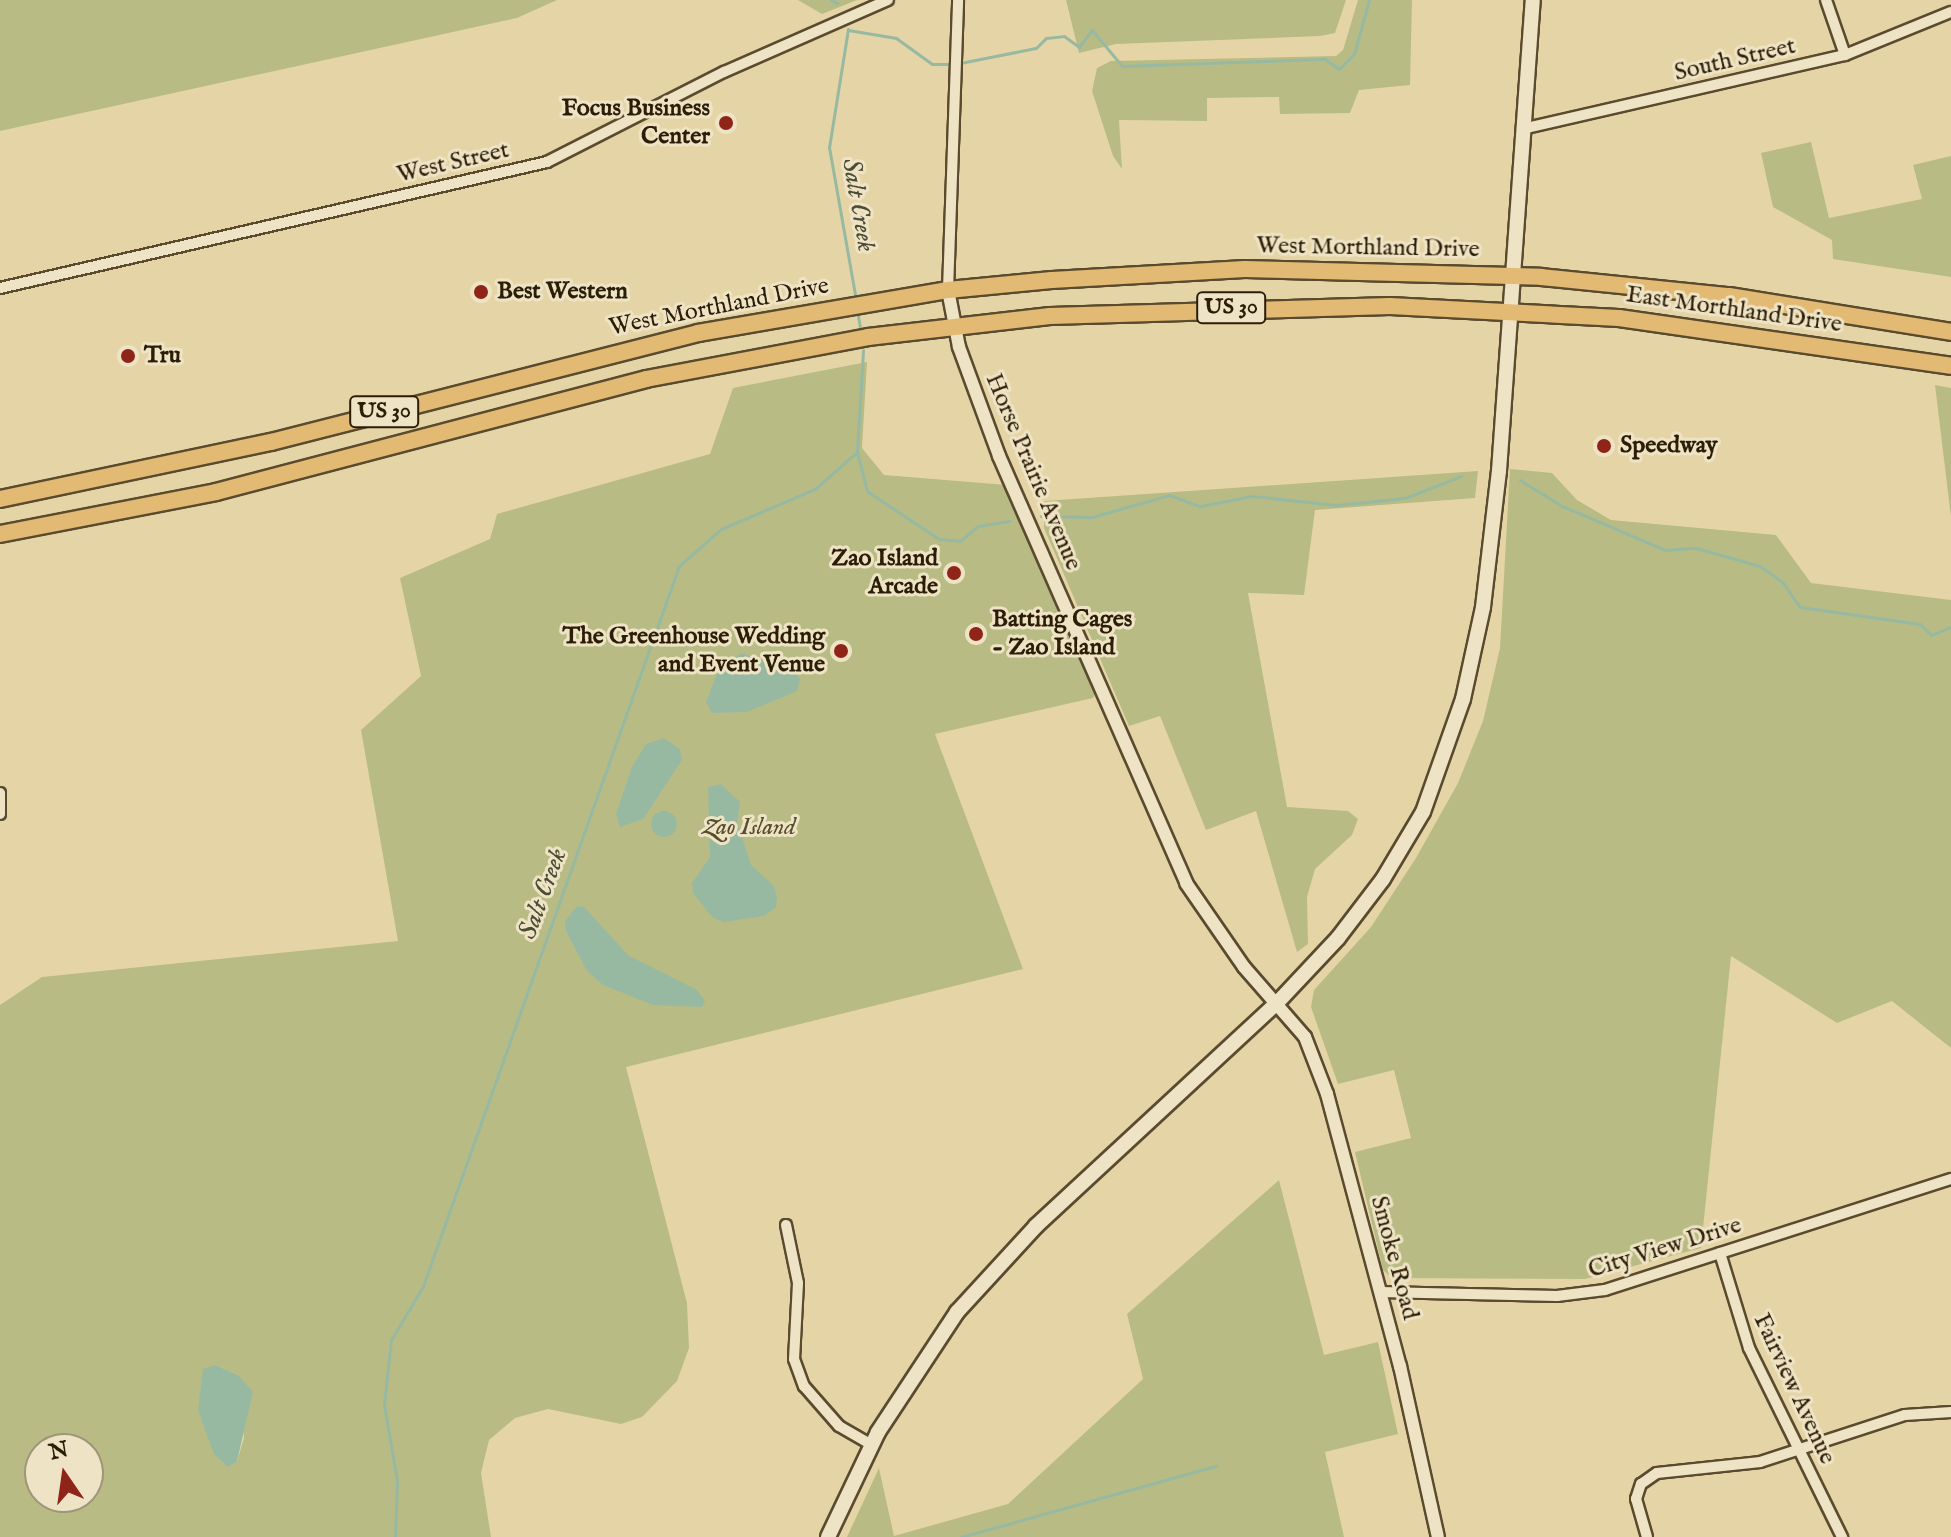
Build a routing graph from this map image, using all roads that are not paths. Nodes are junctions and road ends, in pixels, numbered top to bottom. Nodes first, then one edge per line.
1 (888, 0) edge
2 (958, 0) edge
3 (1533, 0) edge
4 (1826, 0) edge
5 (1951, 12) edge
6 (1845, 55) junction
7 (1522, 129) junction
8 (1511, 276) junction
9 (0, 288) edge
10 (948, 290) junction
11 (1509, 312) junction
12 (954, 326) junction
13 (1951, 332) edge
14 (1951, 366) edge
15 (0, 499) edge
16 (0, 534) edge
17 (0, 793) edge
18 (0, 814) edge
19 (1277, 1003) junction
20 (1951, 1179) edge
21 (786, 1225) dead end
22 (1720, 1253) junction
23 (1380, 1292) junction
24 (1951, 1412) edge
25 (872, 1445) junction
26 (1799, 1451) junction
27 (828, 1537) edge
28 (1438, 1537) edge
29 (1647, 1537) edge
30 (1842, 1537) edge

1 - 9 street, West Street
2 - 10 street, Horse Prairie Avenue
3 - 7 main road
4 - 6 street
5 - 6 street, South Street
6 - 7 street, South Street
7 - 8 main road
8 - 10 highway, West Morthland Drive / US 30
8 - 11 main road
8 - 13 highway, East Morthland Drive / US 30
10 - 12 street, Horse Prairie Avenue
10 - 15 highway, West Morthland Drive / US 30
11 - 12 highway, US 30
11 - 14 highway, East Morthland Drive / US 30
11 - 19 main road
12 - 16 highway, US 30
12 - 19 street, Horse Prairie Avenue
17 - 18 street
19 - 23 street, Smoke Road
19 - 25 main road
20 - 22 street, City View Drive
21 - 25 street
22 - 23 street, City View Drive
22 - 26 street, Fairview Avenue
23 - 28 street, Smoke Road
24 - 26 street
25 - 27 main road
26 - 29 street
26 - 30 street, Fairview Avenue

